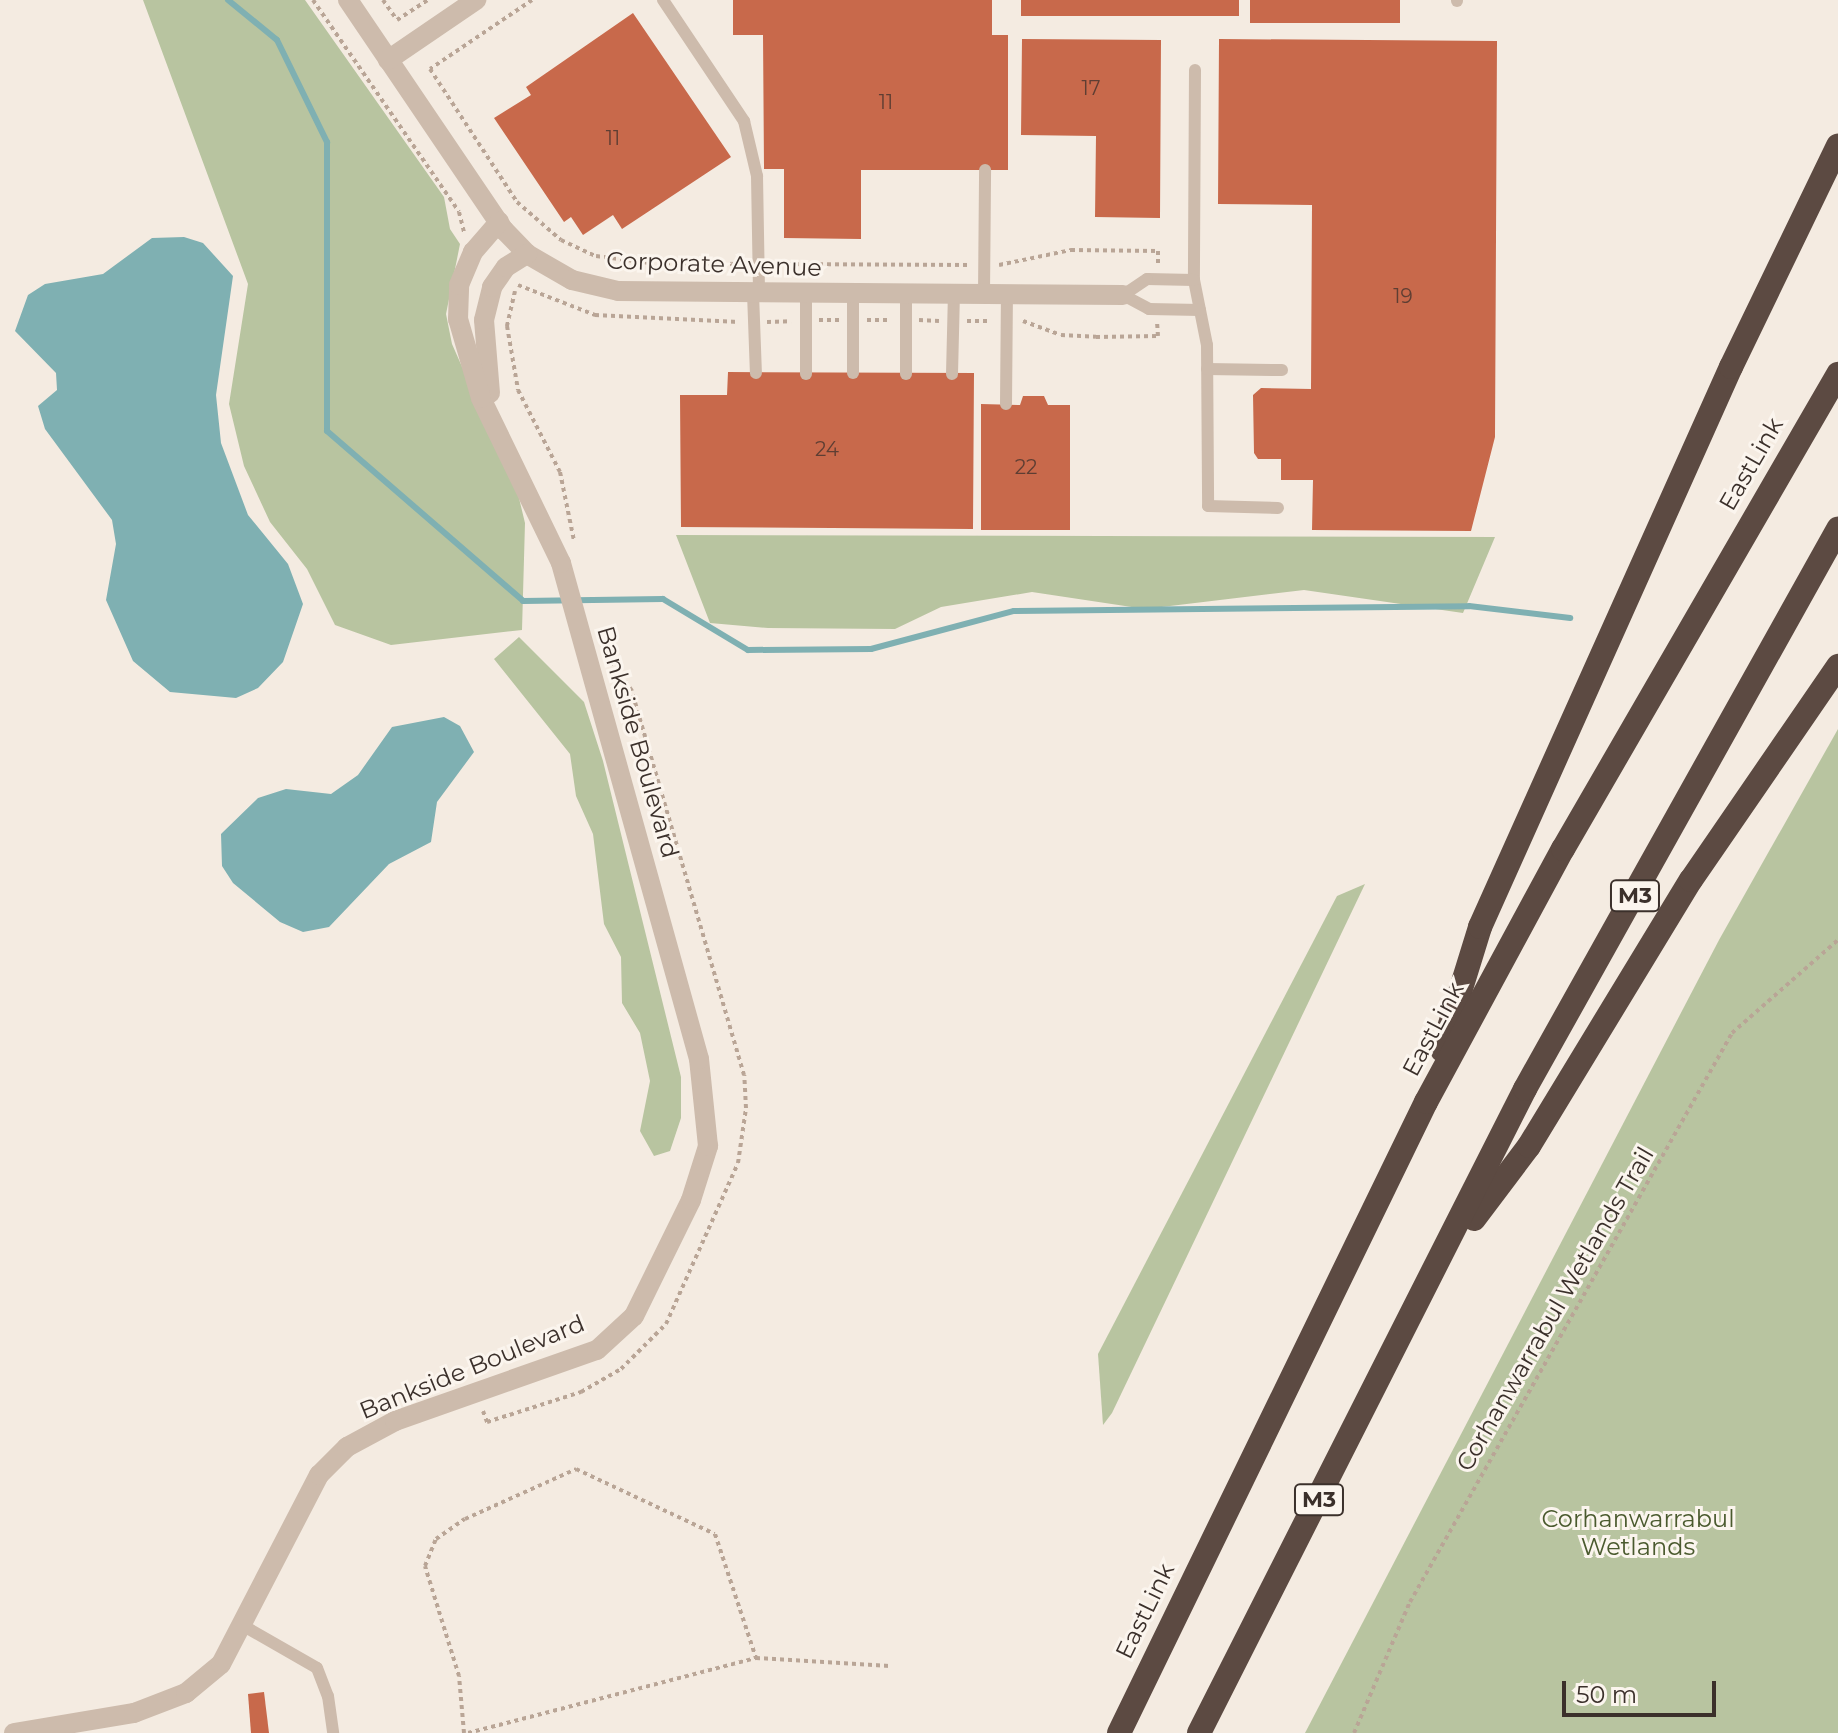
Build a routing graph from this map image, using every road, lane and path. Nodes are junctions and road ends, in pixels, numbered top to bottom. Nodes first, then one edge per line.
1 (313, 0) edge
2 (348, 0) edge
3 (383, 0) edge
4 (428, 0) edge
5 (476, 0) edge
6 (532, 0) edge
7 (663, 0) edge
8 (388, 60) junction
9 (430, 69) dead end
10 (1195, 70) dead end
11 (1838, 146) edge
12 (985, 170) dead end
13 (499, 222) junction
14 (461, 242) dead end
15 (527, 254) junction
16 (1194, 280) junction
17 (516, 285) dead end
18 (756, 293) junction
19 (806, 293) junction
20 (853, 293) junction
21 (906, 293) junction
22 (954, 294) junction
23 (984, 294) junction
24 (1007, 295) junction
25 (1123, 295) junction
26 (1200, 310) junction
27 (1207, 369) junction
28 (1282, 370) dead end
29 (756, 373) dead end
30 (853, 373) dead end
31 (806, 374) dead end
32 (906, 374) dead end
33 (952, 374) dead end
34 (1838, 374) edge
35 (1006, 404) dead end
36 (500, 436) junction
37 (1278, 508) dead end
38 (1838, 529) edge
39 (576, 548) dead end
40 (596, 654) junction
41 (1838, 666) edge
42 (1838, 940) edge
43 (1426, 1102) junction
44 (1439, 1266) junction
45 (475, 1393) junction
46 (242, 1625) junction
47 (756, 1658) junction
48 (890, 1666) dead end
49 (14, 1733) edge
50 (333, 1733) edge
51 (466, 1733) edge
52 (1119, 1733) edge
53 (1199, 1733) edge
54 (1354, 1733) edge

1 - 14 path
2 - 8 street, Corporate Avenue
3 - 4 path
5 - 8 street
6 - 9 path
7 - 18 lane
8 - 13 street, Corporate Avenue
10 - 16 lane
11 - 43 highway
12 - 23 lane
13 - 15 street, Corporate Avenue
13 - 36 street, Bankside Boulevard
15 - 18 street, Corporate Avenue
15 - 36 street, Bankside Boulevard
16 - 25 lane
16 - 26 lane
17 - 39 path
18 - 19 street, Corporate Avenue
18 - 29 lane
19 - 20 street, Corporate Avenue
19 - 31 lane
20 - 21 street, Corporate Avenue
20 - 30 lane
21 - 22 street, Corporate Avenue
21 - 32 lane
22 - 23 street, Corporate Avenue
22 - 33 lane
23 - 24 street, Corporate Avenue
24 - 25 street, Corporate Avenue
24 - 35 lane
25 - 26 lane
26 - 27 lane
27 - 28 lane
27 - 37 lane
34 - 43 highway, EastLink
36 - 40 street, Bankside Boulevard
38 - 44 highway, M3
40 - 45 street, Bankside Boulevard
40 - 45 path
41 - 44 highway
42 - 54 path, Corhanwarrabul Wetlands Trail
43 - 52 highway, EastLink
44 - 53 highway, M3
45 - 46 street, Bankside Boulevard
46 - 49 street, Bankside Boulevard
46 - 50 lane
47 - 48 path
47 - 51 path
47 - 51 path

